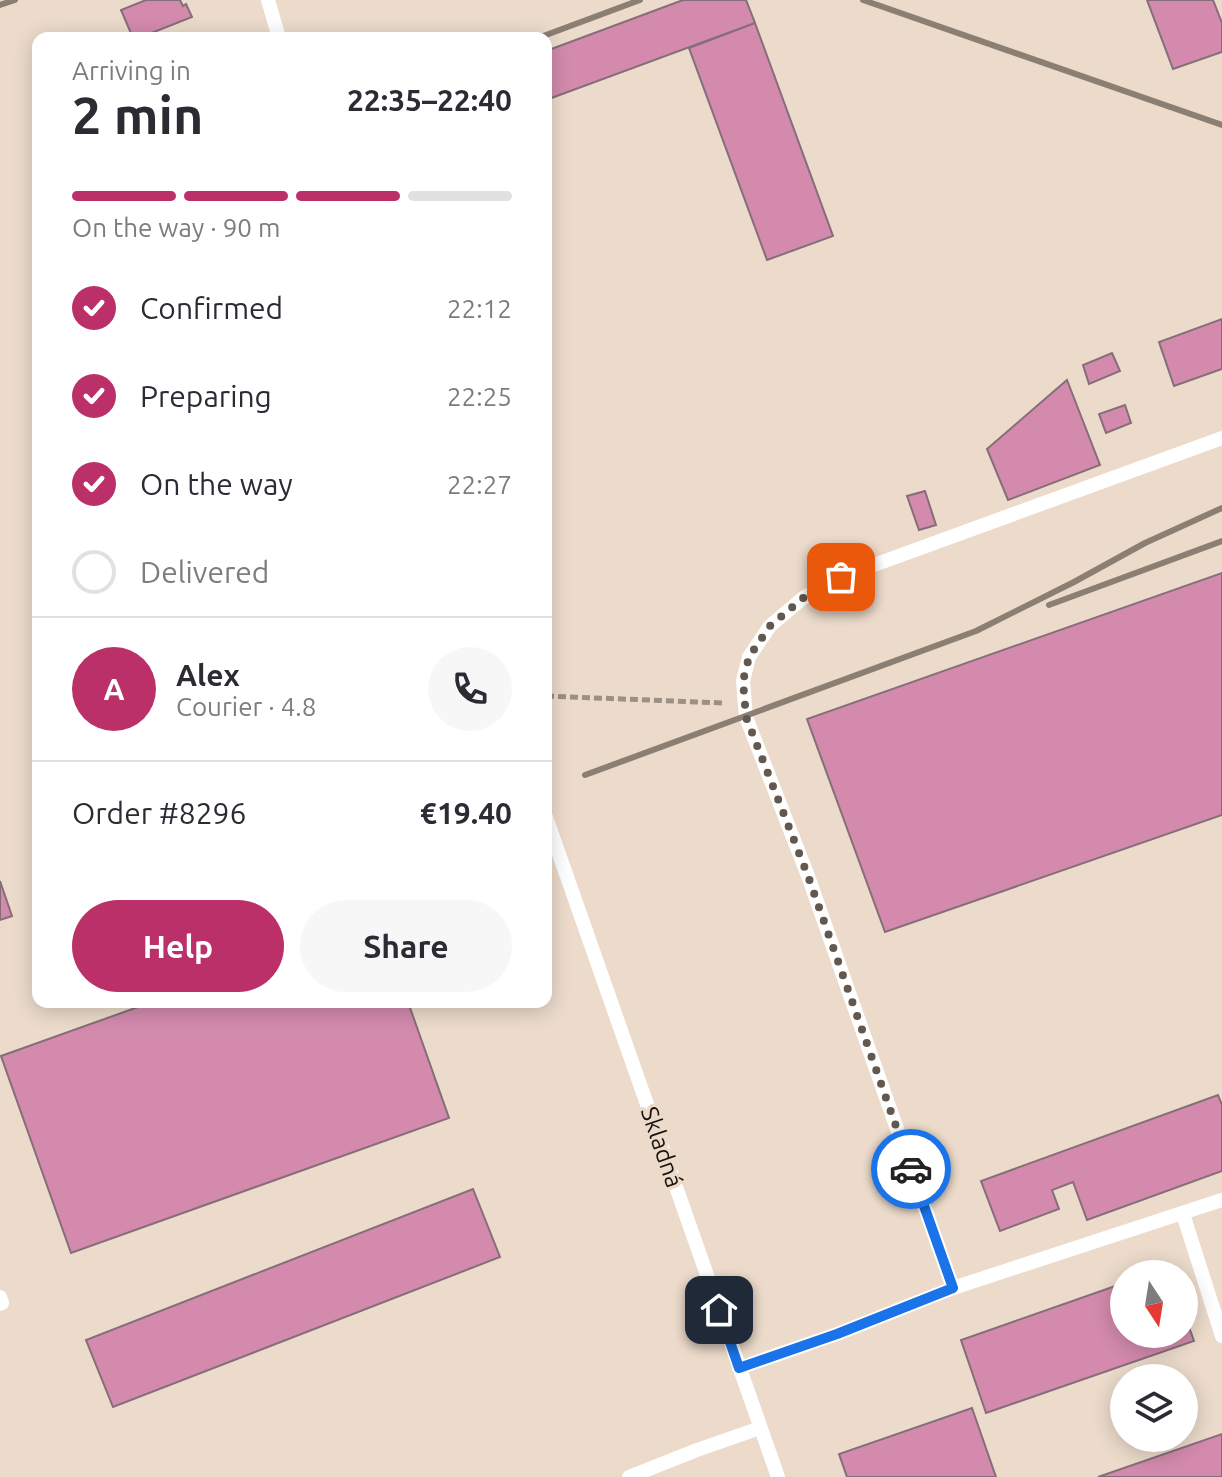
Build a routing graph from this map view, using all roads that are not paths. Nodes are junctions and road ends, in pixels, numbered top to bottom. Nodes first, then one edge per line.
1 (268, 0) edge
2 (277, 32) edge
3 (1222, 438) edge
4 (552, 834) edge
5 (1222, 1200) edge
6 (1183, 1214) junction
7 (953, 1288) junction
8 (0, 1297) edge
9 (0, 1304) edge
10 (1222, 1336) edge
11 (739, 1368) junction
12 (760, 1428) junction
13 (629, 1477) edge
14 (778, 1477) edge

1 - 2 lane
3 - 7 lane
4 - 11 lane, Skladná
5 - 6 lane
6 - 7 lane
6 - 10 lane
7 - 11 lane
8 - 9 lane
11 - 12 lane, Skladná
12 - 13 lane
12 - 14 lane, Skladná

